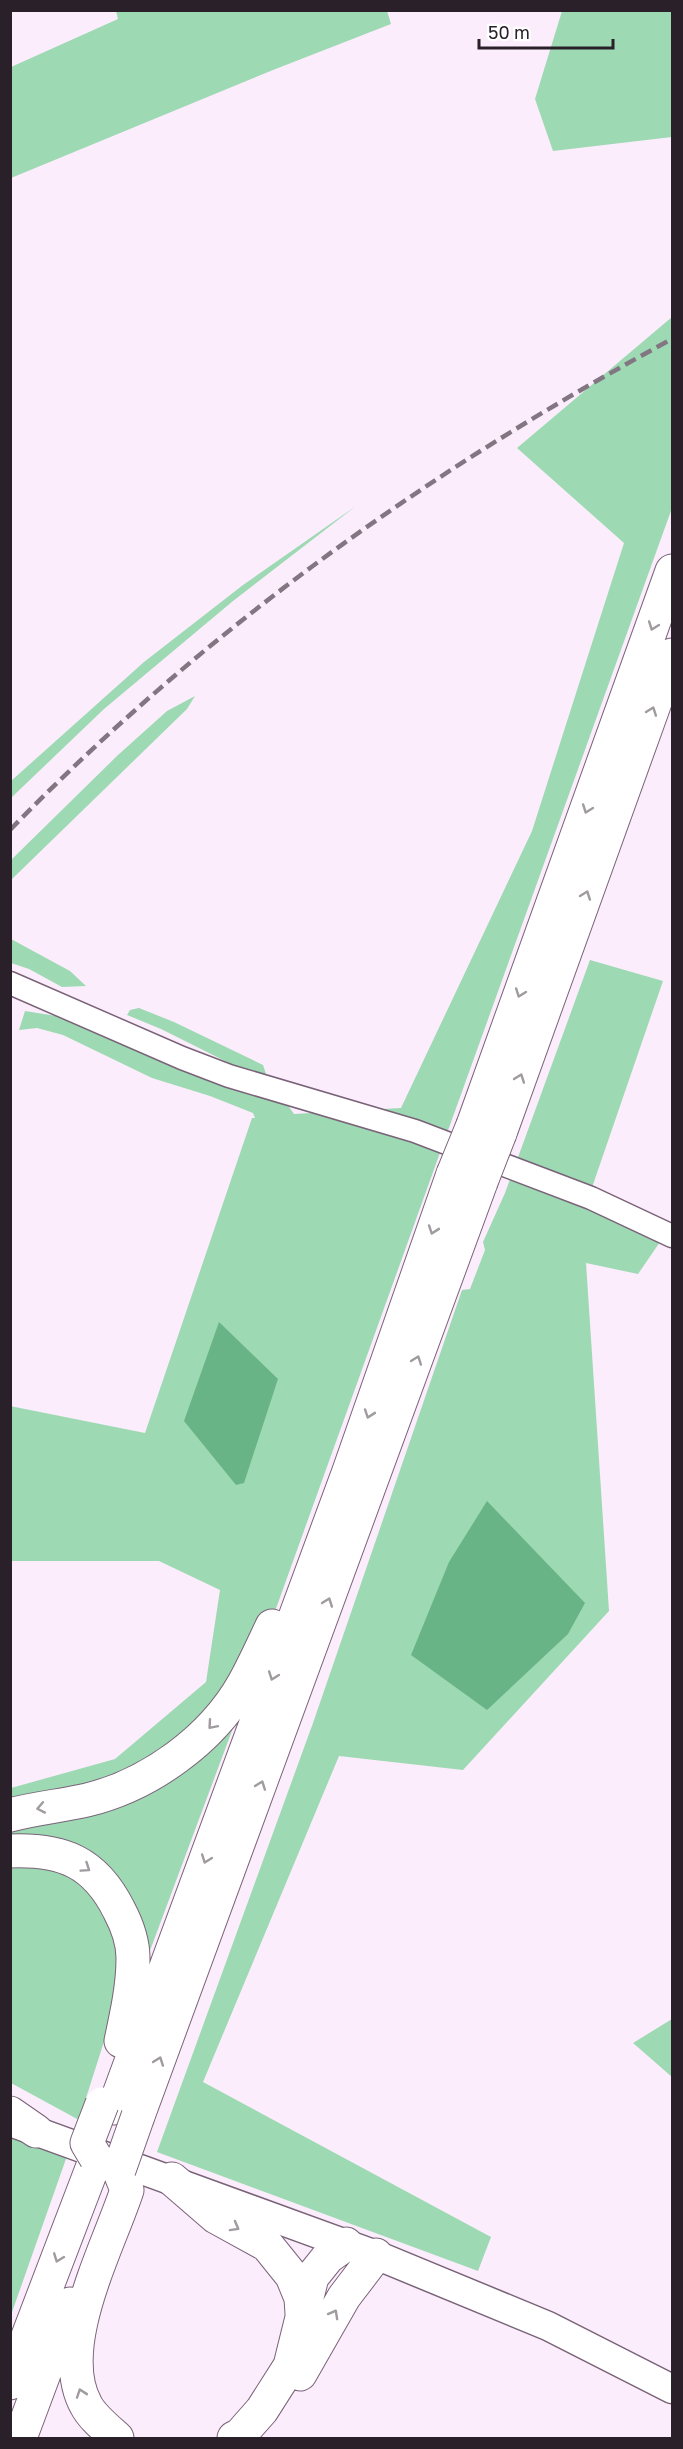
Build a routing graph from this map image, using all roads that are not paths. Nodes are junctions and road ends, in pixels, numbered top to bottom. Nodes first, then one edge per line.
1 (672, 571) edge
2 (672, 656) edge
3 (10, 983) edge
4 (486, 1129) junction
5 (467, 1178) junction
6 (672, 1236) edge
7 (349, 1471) junction
8 (10, 1815) edge
9 (10, 1851) edge
10 (118, 2109) junction
11 (19, 2122) edge
12 (172, 2179) junction
13 (100, 2211) junction
14 (346, 2244) junction
15 (376, 2254) junction
16 (302, 2318) junction
17 (10, 2383) edge
18 (672, 2389) edge
19 (20, 2439) edge
20 (117, 2439) edge
21 (234, 2439) edge
22 (264, 2439) edge

1 -> 4 highway
4 -> 2 highway
3 - 6 street
4 - 5 highway, bridge
5 -> 7 highway
10 -> 5 highway
7 -> 8 highway
7 -> 10 highway
9 -> 10 highway
10 - 13 highway
11 - 12 main road
12 - 14 main road
12 -> 16 highway
13 -> 17 highway
13 - 19 highway
20 -> 13 highway
14 - 15 main road
14 - 16 highway
15 - 18 main road
22 -> 15 highway
16 - 21 highway

